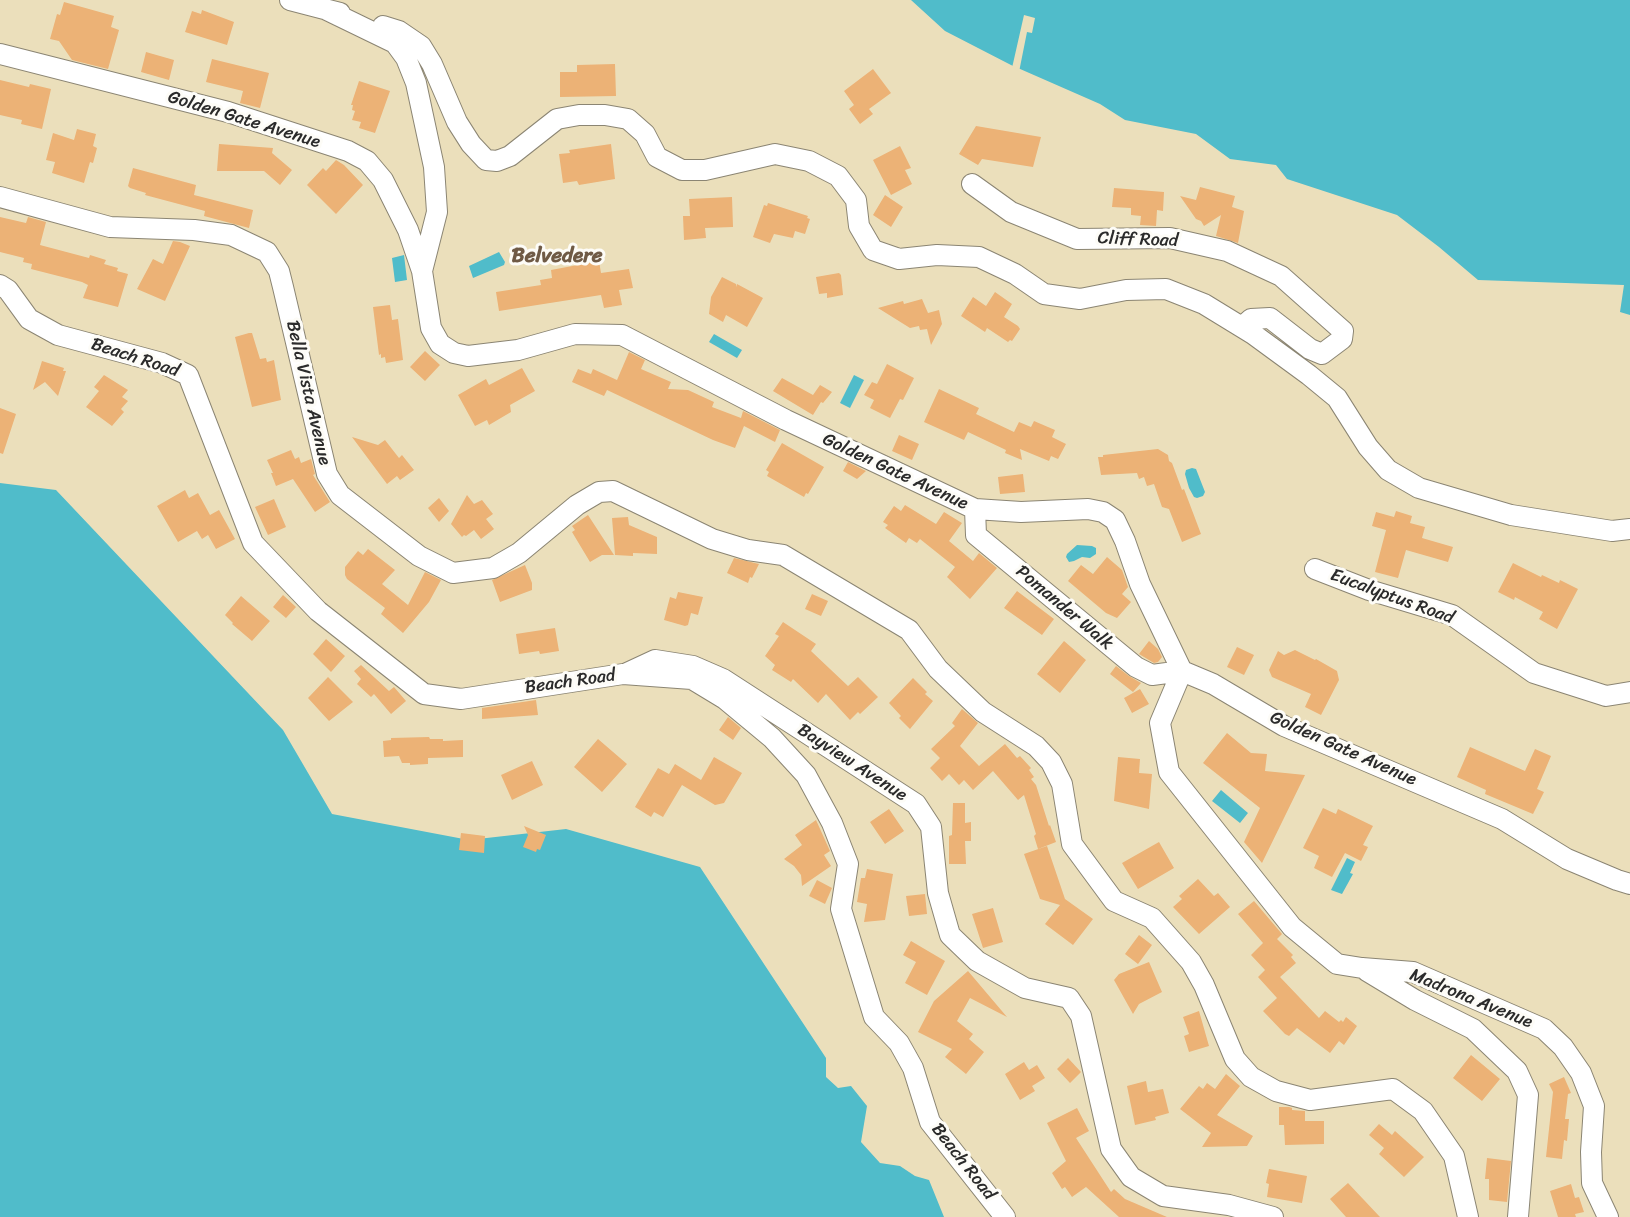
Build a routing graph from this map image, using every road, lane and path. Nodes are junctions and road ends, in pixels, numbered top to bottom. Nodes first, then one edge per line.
1 (290, 0) edge
2 (327, 10) junction
3 (0, 54) edge
4 (972, 184) dead end
5 (0, 197) edge
6 (422, 271) junction
7 (0, 285) edge
8 (1242, 327) junction
9 (975, 509) junction
10 (1630, 530) edge
11 (1315, 569) dead end
12 (1182, 671) junction
13 (623, 674) junction
14 (1630, 692) edge
15 (1630, 884) edge
16 (1362, 968) junction
17 (1005, 1217) edge
18 (1273, 1217) edge
19 (1468, 1217) edge
20 (1518, 1217) edge
21 (1608, 1217) edge

1 - 2 street
2 - 6 street, Golden Gate Avenue
2 - 8 street
3 - 6 street, Golden Gate Avenue
4 - 8 street, Cliff Road
5 - 19 street, Bella Vista Avenue
6 - 9 street, Golden Gate Avenue
7 - 13 street, Beach Road
8 - 10 street
9 - 12 street, Pomander Walk
9 - 12 street, Golden Gate Avenue
11 - 14 street, Eucalyptus Road
12 - 15 street, Golden Gate Avenue
12 - 16 street, Madrona Avenue
13 - 17 street, Beach Road
13 - 18 street, Bayview Avenue
16 - 20 street
16 - 21 street, Madrona Avenue

